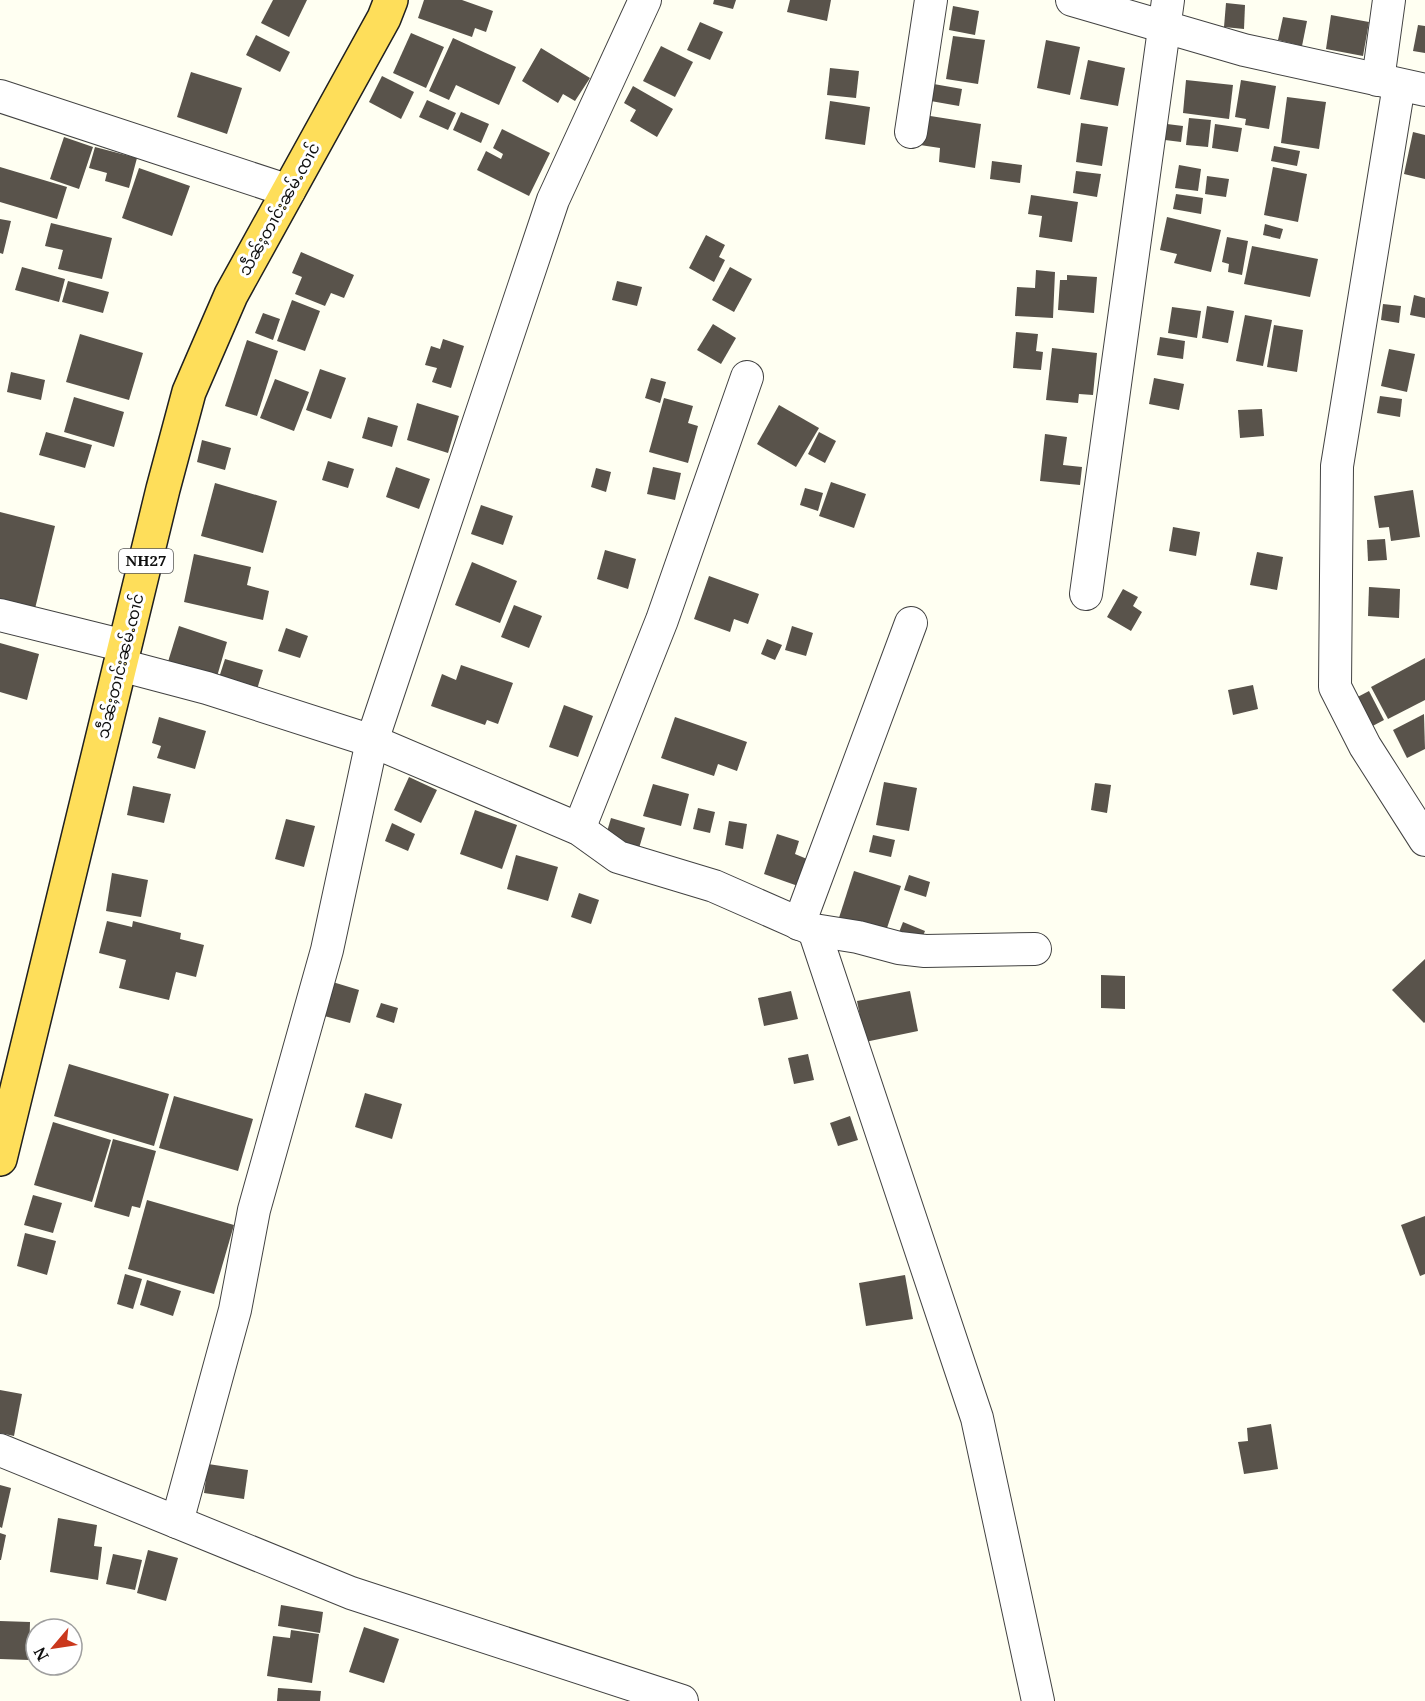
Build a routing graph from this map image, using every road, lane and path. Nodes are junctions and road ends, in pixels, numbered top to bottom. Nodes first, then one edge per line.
1 (391, 0) edge
2 (645, 0) edge
3 (931, 0) edge
4 (1072, 0) edge
5 (1389, 0) edge
6 (1166, 13) edge
7 (1400, 85) edge
8 (0, 96) edge
9 (911, 132) dead end
10 (289, 191) junction
11 (747, 377) dead end
12 (1086, 594) dead end
13 (0, 615) edge
14 (911, 623) dead end
15 (122, 656) junction
16 (372, 741) junction
17 (579, 829) junction
18 (1425, 840) edge
19 (806, 927) junction
20 (1035, 949) dead end
21 (0, 1159) edge
22 (0, 1450) edge
23 (177, 1522) junction
24 (682, 1701) edge
25 (1038, 1701) edge

1 - 10 highway, သဵၼ်ႈတၢင်းၼမ်ႉၸၢင် / NH27
2 - 16 street
3 - 9 street
4 - 6 street
5 - 7 street
6 - 7 street
6 - 12 street
7 - 18 street
8 - 10 street
10 - 15 highway, သဵၼ်ႈတၢင်းၼမ်ႉၸၢင် / NH27
11 - 17 street
13 - 15 street
14 - 19 street
15 - 16 street
15 - 21 highway, သဵၼ်ႈတၢင်းၼမ်ႉၸၢင် / NH27
16 - 17 street
16 - 23 street
17 - 19 street
19 - 20 street
19 - 25 street
22 - 23 street
23 - 24 street

